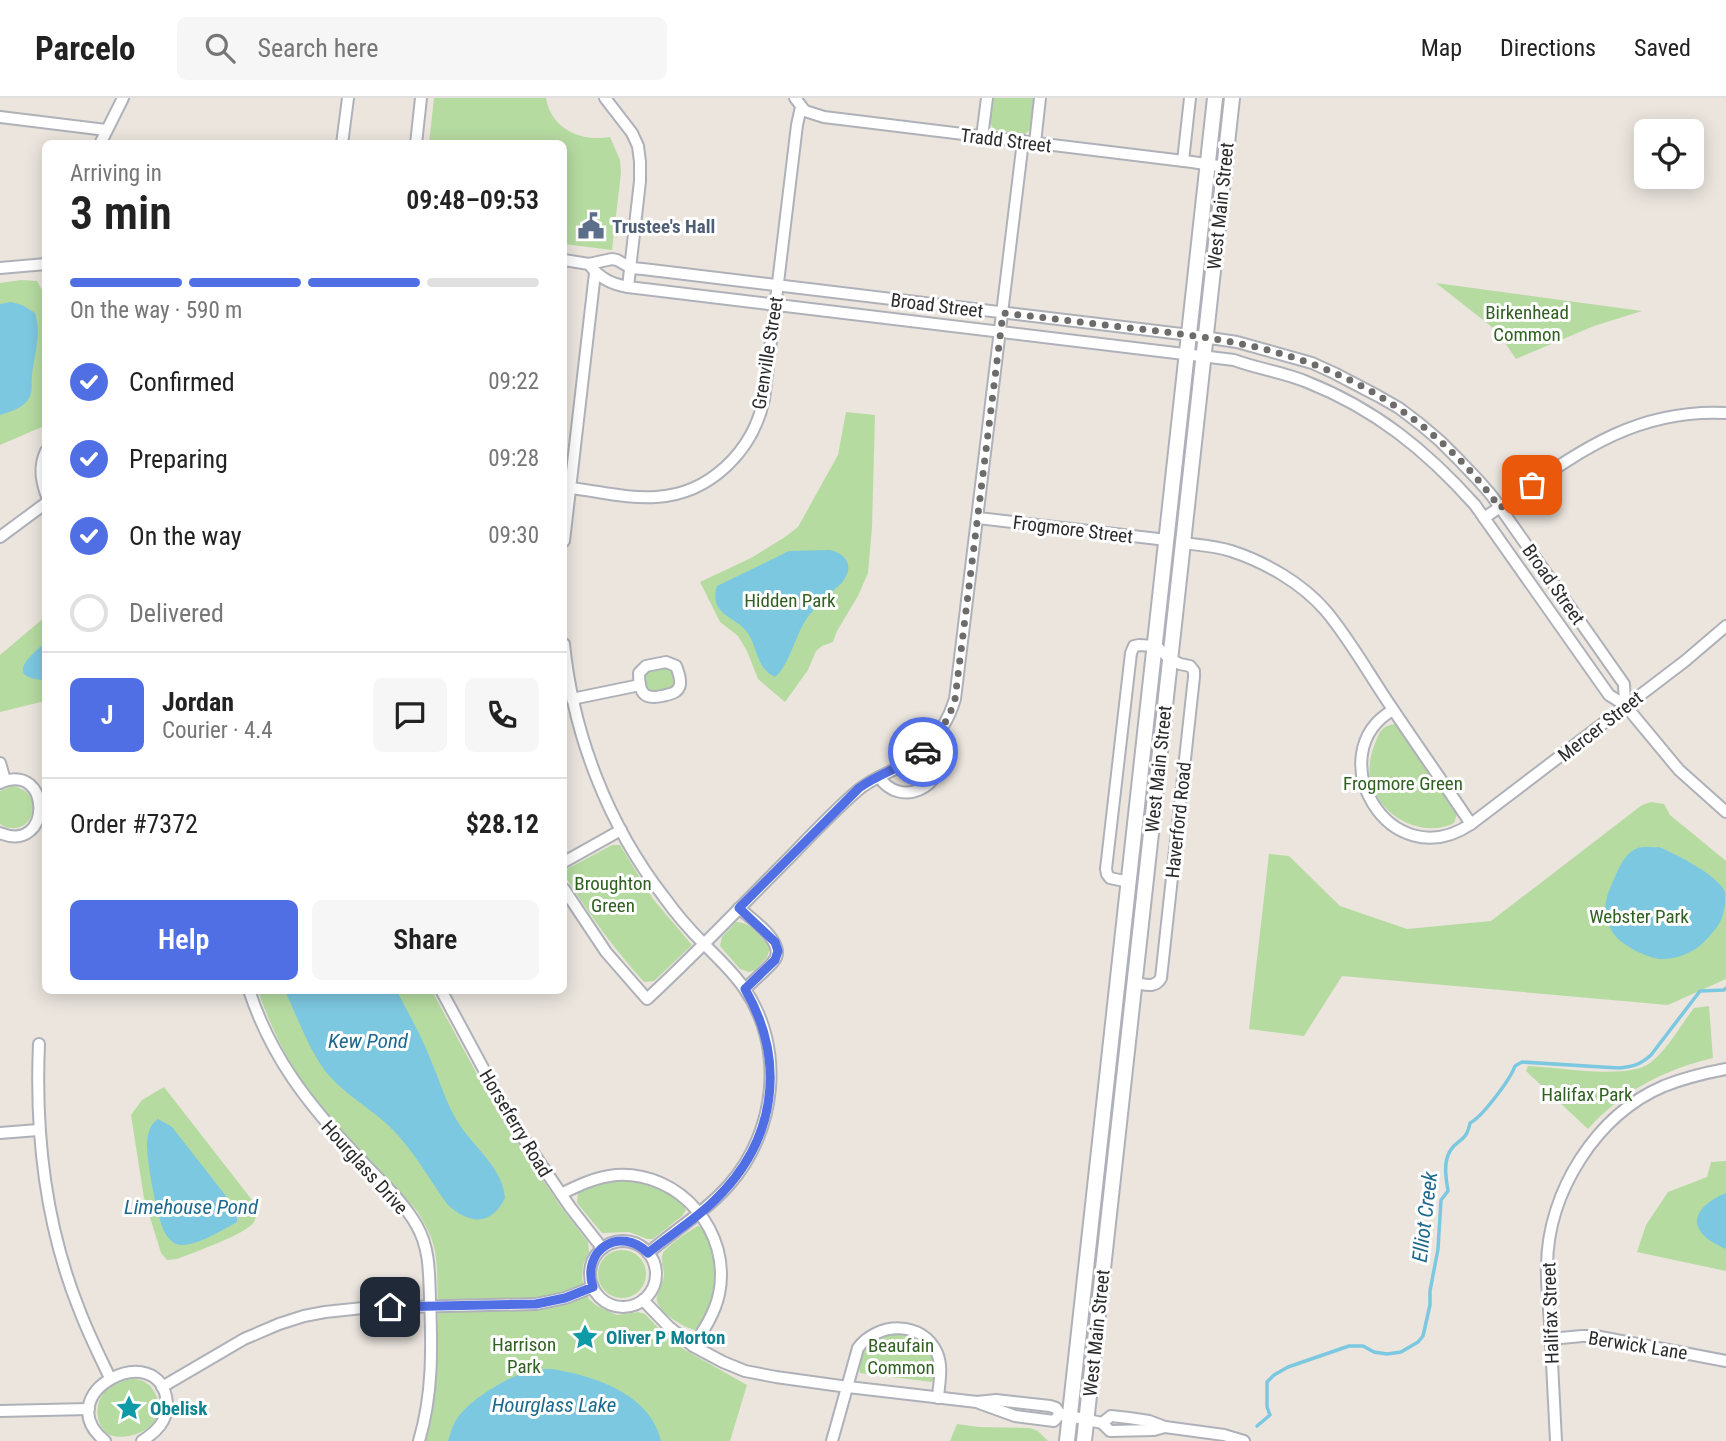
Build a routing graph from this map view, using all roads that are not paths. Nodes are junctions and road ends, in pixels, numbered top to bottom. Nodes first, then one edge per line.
1 (123, 98) edge
2 (348, 98) edge
3 (421, 98) edge
4 (605, 98) edge
5 (987, 98) edge
6 (1041, 98) edge
7 (1190, 98) edge
8 (1215, 98) edge
9 (1232, 98) edge
10 (798, 103) edge
11 (0, 117) edge
12 (106, 130) junction
13 (982, 137) junction
14 (102, 140) edge
15 (343, 140) edge
16 (416, 140) edge
17 (1023, 141) junction
18 (1035, 143) junction
19 (1183, 161) junction
20 (1207, 165) junction
21 (1224, 167) junction
22 (567, 261) edge
23 (42, 266) edge
24 (0, 268) edge
25 (631, 268) junction
26 (592, 269) junction
27 (778, 285) junction
28 (628, 287) junction
29 (775, 304) junction
30 (1003, 313) junction
31 (1000, 331) junction
32 (1190, 335) junction
33 (1205, 337) junction
34 (1195, 355) junction
35 (1726, 413) edge
36 (570, 488) junction
37 (42, 506) edge
38 (1500, 508) junction
39 (567, 514) edge
40 (978, 518) junction
41 (1484, 518) junction
42 (0, 537) edge
43 (1167, 540) junction
44 (1183, 543) junction
45 (1726, 626) edge
46 (1162, 652) junction
47 (567, 664) edge
48 (640, 685) dead end
49 (572, 699) junction
50 (1625, 705) junction
51 (1393, 710) junction
52 (933, 741) junction
53 (0, 763) edge
54 (879, 777) junction
55 (3, 782) edge
56 (42, 801) edge
57 (42, 806) edge
58 (1726, 811) edge
59 (1471, 824) junction
60 (621, 830) junction
61 (0, 833) edge
62 (567, 860) edge
63 (1129, 881) junction
64 (567, 894) edge
65 (739, 908) junction
66 (704, 944) junction
67 (1134, 983) junction
68 (745, 989) junction
69 (251, 994) edge
70 (443, 994) edge
71 (38, 1044) dead end
72 (1726, 1069) edge
73 (38, 1130) junction
74 (0, 1132) edge
75 (561, 1195) junction
76 (699, 1214) junction
77 (602, 1248) junction
78 (648, 1253) junction
79 (593, 1287) junction
80 (643, 1300) junction
81 (430, 1306) junction
82 (1550, 1339) junction
83 (693, 1346) junction
84 (1726, 1361) edge
85 (110, 1378) junction
86 (162, 1387) junction
87 (848, 1387) junction
88 (938, 1398) junction
89 (89, 1409) junction
90 (0, 1411) edge
91 (1079, 1418) junction
92 (105, 1441) edge
93 (142, 1441) edge
94 (419, 1441) edge
95 (832, 1441) edge
96 (1067, 1441) edge
97 (1084, 1441) edge
98 (1244, 1441) edge
99 (1556, 1441) edge

1 - 12 street
2 - 15 street
3 - 16 street
4 - 25 street
5 - 13 street
6 - 18 street
7 - 19 street
8 - 20 street, West Main Street
9 - 21 street, West Main Street
10 - 13 street, Tradd Street
10 - 27 street, Grenville Street
11 - 12 street
12 - 14 street
13 - 17 street, Tradd Street
17 - 18 street, Tradd Street
17 - 30 street
18 - 19 street, Tradd Street
19 - 20 street, Tradd Street
20 - 21 street, Tradd Street
20 - 32 street, West Main Street
21 - 33 street, West Main Street
22 - 26 street, Broad Street
23 - 24 street
25 - 26 street, Broad Street
25 - 27 street, Broad Street
25 - 28 street
26 - 28 street, Broad Street
26 - 36 street
27 - 29 street, Grenville Street
27 - 30 street, Broad Street
28 - 29 street, Broad Street
29 - 31 street, Broad Street
29 - 36 street, Grenville Street
30 - 31 street
30 - 32 street, Broad Street
31 - 34 street, Broad Street
31 - 40 street
32 - 33 street, Broad Street
32 - 34 street, West Main Street
33 - 34 street, West Main Street
33 - 38 street, Broad Street
34 - 41 street, Broad Street
34 - 43 street, West Main Street
34 - 44 street, West Main Street
35 - 38 street
36 - 39 street
37 - 42 street
38 - 41 street
38 - 50 street, Broad Street
40 - 43 street, Frogmore Street
40 - 52 street
41 - 50 street, Broad Street
43 - 46 street, West Main Street
44 - 46 street, West Main Street
44 - 51 street
45 - 50 street, Mercer Street
46 - 63 street, West Main Street
46 - 63 street
46 - 67 street, West Main Street
46 - 67 street, Haverford Road
47 - 49 street
48 - 49 street
49 - 60 street
50 - 58 street, Broad Street
50 - 59 street, Mercer Street
51 - 59 street
51 - 59 street
52 - 54 street
52 - 54 street
53 - 55 street
54 - 65 street
55 - 56 street
57 - 61 street
60 - 62 street
60 - 66 street
63 - 91 street, West Main Street
64 - 66 street
65 - 66 street
65 - 68 street
66 - 68 street
67 - 91 street, West Main Street
68 - 76 street
69 - 81 street, Hourglass Drive
70 - 75 street, Horseferry Road
71 - 73 street
72 - 82 street, Halifax Street
73 - 74 street
73 - 85 street
75 - 76 street
75 - 77 street, Horseferry Road
76 - 78 street
76 - 83 street
77 - 78 street
77 - 79 street
78 - 80 street
79 - 80 street
79 - 81 street
80 - 83 street
81 - 86 street
81 - 94 street, Hourglass Drive
82 - 84 street, Berwick Lane
82 - 99 street, Halifax Street
83 - 87 street
85 - 86 street
85 - 89 street
86 - 93 street
87 - 88 street
87 - 88 street
87 - 95 street
88 - 91 street
89 - 90 street
89 - 92 street
91 - 96 street, West Main Street
91 - 97 street, West Main Street
91 - 98 street

